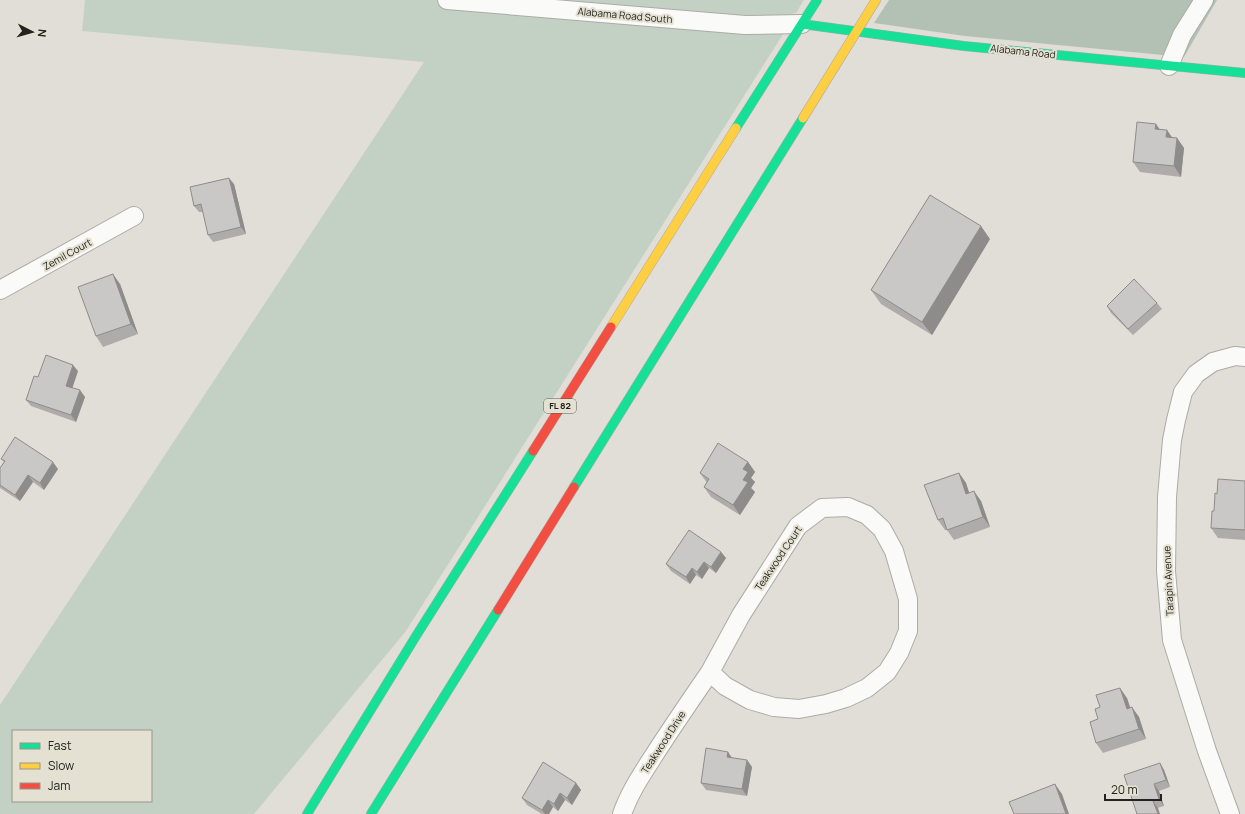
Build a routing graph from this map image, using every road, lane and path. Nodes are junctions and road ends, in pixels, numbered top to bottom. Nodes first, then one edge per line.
1 (448, 0) edge
2 (817, 0) edge
3 (876, 0) edge
4 (1204, 0) edge
5 (802, 24) junction
6 (857, 31) junction
7 (1169, 66) junction
8 (1245, 73) edge
9 (134, 216) dead end
10 (0, 290) edge
11 (1245, 357) edge
12 (710, 672) junction
13 (307, 814) edge
14 (371, 814) edge
15 (622, 814) edge
16 (1230, 814) edge

1 - 5 street, Alabama Road South
2 - 5 main road, FL 82
3 - 6 main road
4 - 7 street
5 - 6 main road, Alabama Road
5 - 13 main road, FL 82
6 - 7 main road, Alabama Road
6 - 14 main road
7 - 8 main road, Alabama Road
9 - 10 street, Zemil Court
11 - 16 street, Tarapin Avenue
12 - 12 street, Teakwood Court
12 - 15 street, Teakwood Drive

